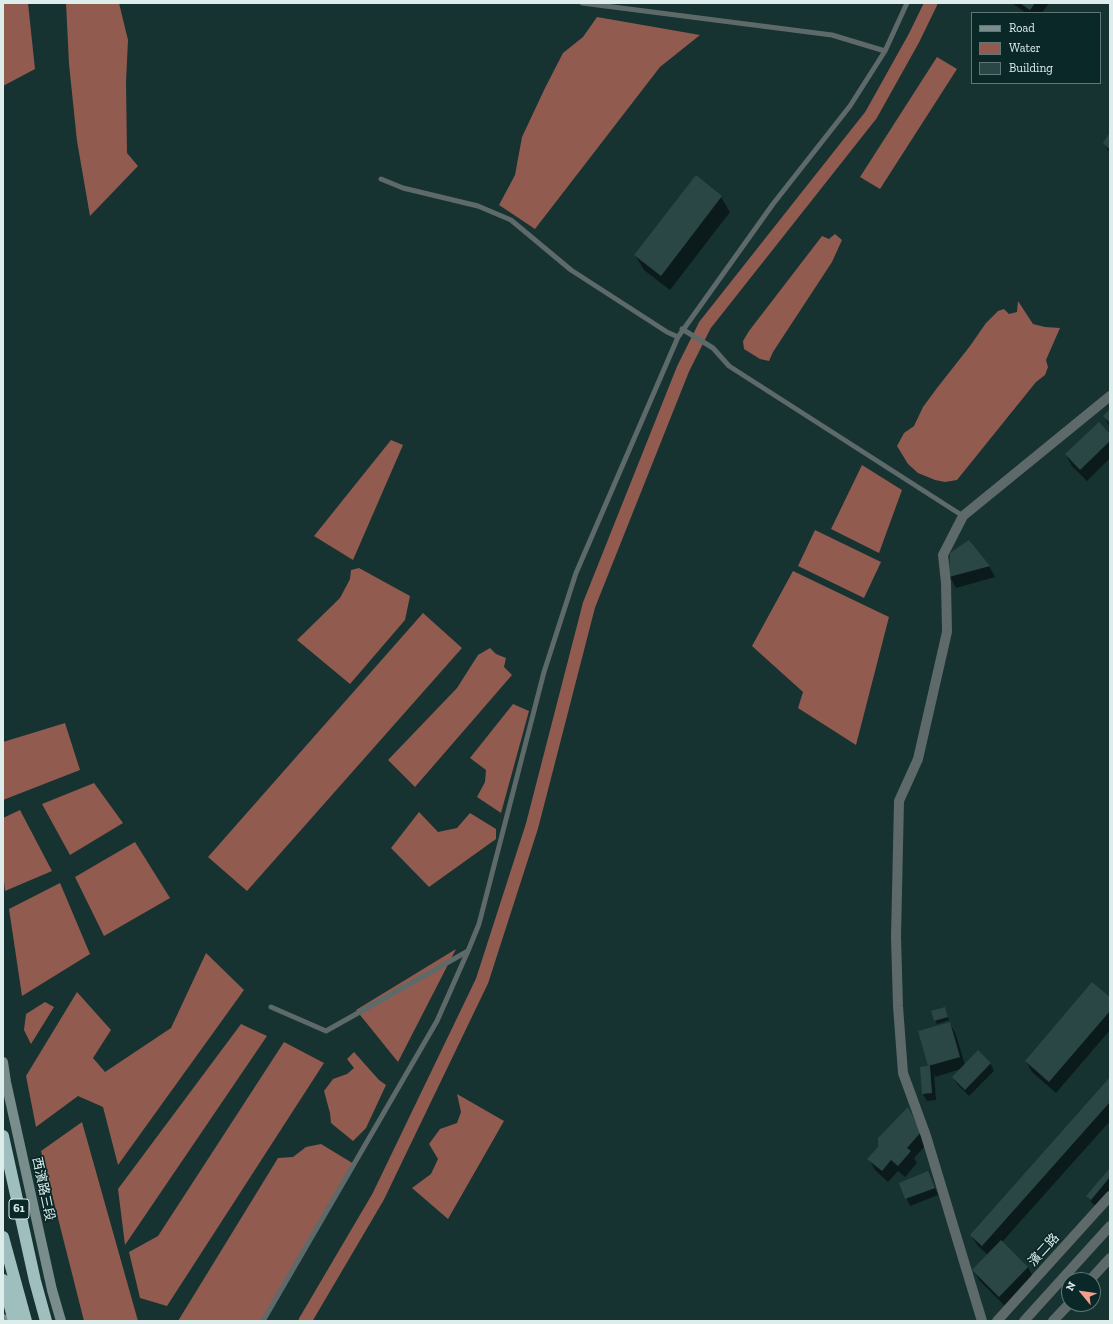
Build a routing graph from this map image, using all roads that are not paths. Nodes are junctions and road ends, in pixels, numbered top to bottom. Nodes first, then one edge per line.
1 (582, 3) edge
2 (907, 3) edge
3 (885, 51) junction
4 (382, 179) dead end
5 (682, 330) junction
6 (678, 337) junction
7 (1110, 396) edge
8 (963, 516) junction
9 (468, 950) junction
10 (271, 1007) dead end
11 (3, 1062) edge
12 (3, 1136) edge
13 (1110, 1196) edge
14 (1110, 1226) edge
15 (3, 1237) edge
16 (1110, 1258) edge
17 (1097, 1272) edge
18 (3, 1280) edge
19 (35, 1281) junction
20 (1061, 1312) edge
21 (14, 1321) edge
22 (26, 1321) edge
23 (46, 1321) edge
24 (54, 1321) edge
25 (61, 1321) edge
26 (263, 1321) edge
27 (982, 1321) edge
28 (997, 1321) edge
29 (1024, 1321) edge
30 (1053, 1321) edge

1 - 3 lane
2 - 3 lane
3 - 5 lane
4 - 6 lane
5 - 6 lane
5 - 8 lane
6 - 9 lane
7 - 8 street
8 - 27 street
9 - 10 lane
9 - 26 lane
11 - 25 street, 西濱路三段
12 - 19 highway, 61
13 - 28 street, 濱二路
14 - 29 street
15 - 22 highway, 61
16 - 17 street
18 - 21 highway
19 - 23 highway, 61
19 - 24 highway
20 - 30 street

